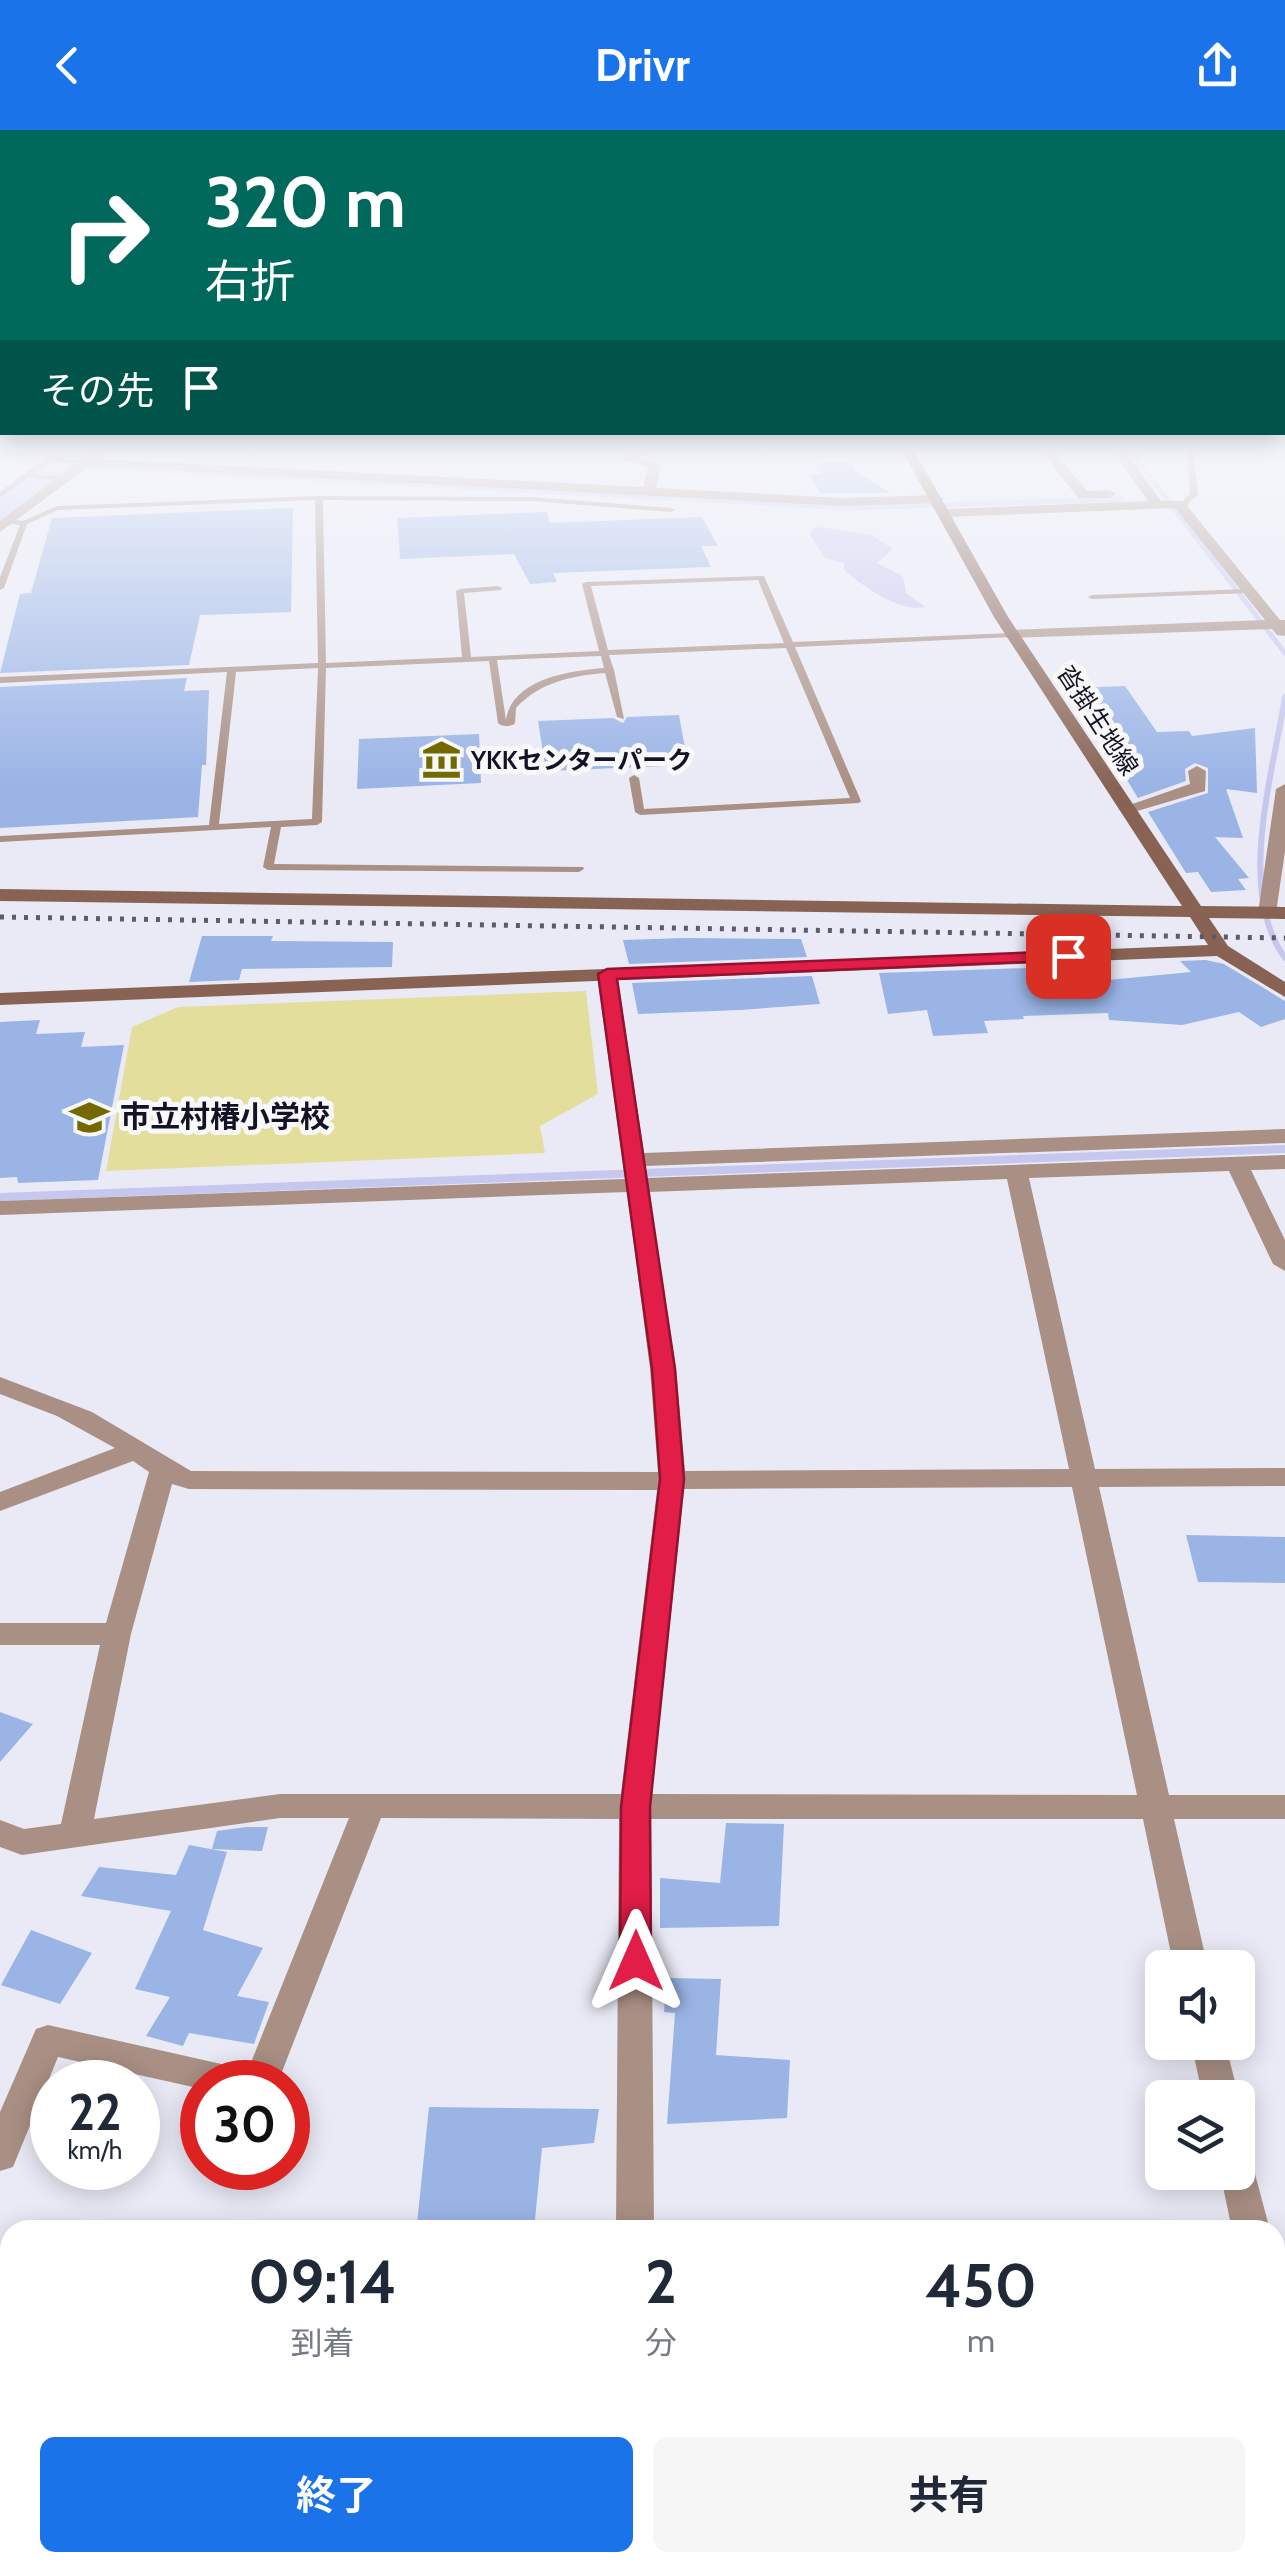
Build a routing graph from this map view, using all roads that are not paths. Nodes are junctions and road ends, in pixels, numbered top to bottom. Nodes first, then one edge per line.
1 (11, 559) edge
2 (321, 559) edge
3 (966, 559) edge
4 (1222, 559) edge
5 (0, 588) edge
6 (498, 588) dead end
7 (1246, 591) junction
8 (1092, 597) dead end
9 (1281, 628) edge
10 (1012, 635) junction
11 (789, 646) junction
12 (606, 654) junction
13 (494, 659) junction
14 (467, 660) junction
15 (322, 666) junction
16 (232, 670) junction
17 (610, 670) junction
18 (0, 680) edge
19 (622, 717) dead end
20 (1198, 771) dead end
21 (634, 778) dead end
22 (1285, 788) edge
23 (1127, 809) junction
24 (277, 824) junction
25 (214, 828) junction
26 (0, 839) edge
27 (580, 870) dead end
28 (0, 895) edge
29 (1196, 910) junction
30 (1276, 913) edge
31 (1221, 950) junction
32 (607, 974) junction
33 (1285, 992) edge
34 (0, 999) edge
35 (1285, 1136) edge
36 (634, 1160) junction
37 (1285, 1162) edge
38 (1237, 1164) junction
39 (1016, 1173) junction
40 (638, 1187) junction
41 (0, 1208) edge
42 (1285, 1264) edge
43 (0, 1385) edge
44 (136, 1450) junction
45 (162, 1472) junction
46 (1285, 1477) edge
47 (1081, 1478) junction
48 (672, 1479) junction
49 (0, 1502) edge
50 (0, 1634) edge
51 (116, 1634) junction
52 (370, 1806) junction
53 (636, 1807) junction
54 (1155, 1807) junction
55 (1285, 1807) edge
56 (0, 1833) edge
57 (75, 1834) junction
58 (1187, 1950) edge
59 (269, 2060) edge
60 (180, 2069) edge
61 (0, 2156) edge
62 (1242, 2190) edge
63 (636, 2220) edge
64 (1249, 2220) edge

1 - 5 lane
2 - 15 lane
3 - 10 street, 沓掛生地線
4 - 7 street
6 - 14 lane
7 - 8 lane
7 - 9 street
9 - 10 street
10 - 11 lane
10 - 23 street, 沓掛生地線
11 - 12 lane
11 - 12 lane
11 - 21 lane
12 - 13 lane
12 - 17 lane
13 - 14 lane
13 - 17 lane
14 - 15 lane
15 - 16 lane
15 - 24 lane
16 - 18 lane
16 - 25 lane
17 - 19 lane
20 - 23 street
22 - 30 street
23 - 29 street, 沓掛生地線
24 - 25 lane
24 - 27 lane
25 - 26 lane
28 - 29 street
29 - 30 street
29 - 31 street, 沓掛生地線
31 - 32 street
31 - 33 street, 沓掛生地線
32 - 34 street
32 - 36 street
35 - 36 street
36 - 40 street
37 - 38 street
38 - 39 street
38 - 42 street
39 - 40 street
39 - 47 street
40 - 41 street
40 - 48 street
43 - 44 street
44 - 45 street
44 - 49 street
45 - 48 street
45 - 51 street
46 - 47 street
47 - 48 street
47 - 54 street
48 - 53 street
50 - 51 street
51 - 57 street
52 - 53 street
52 - 57 street
52 - 59 street
53 - 54 street
53 - 63 street
54 - 55 street
54 - 58 street
56 - 57 street
60 - 61 street
62 - 64 street

